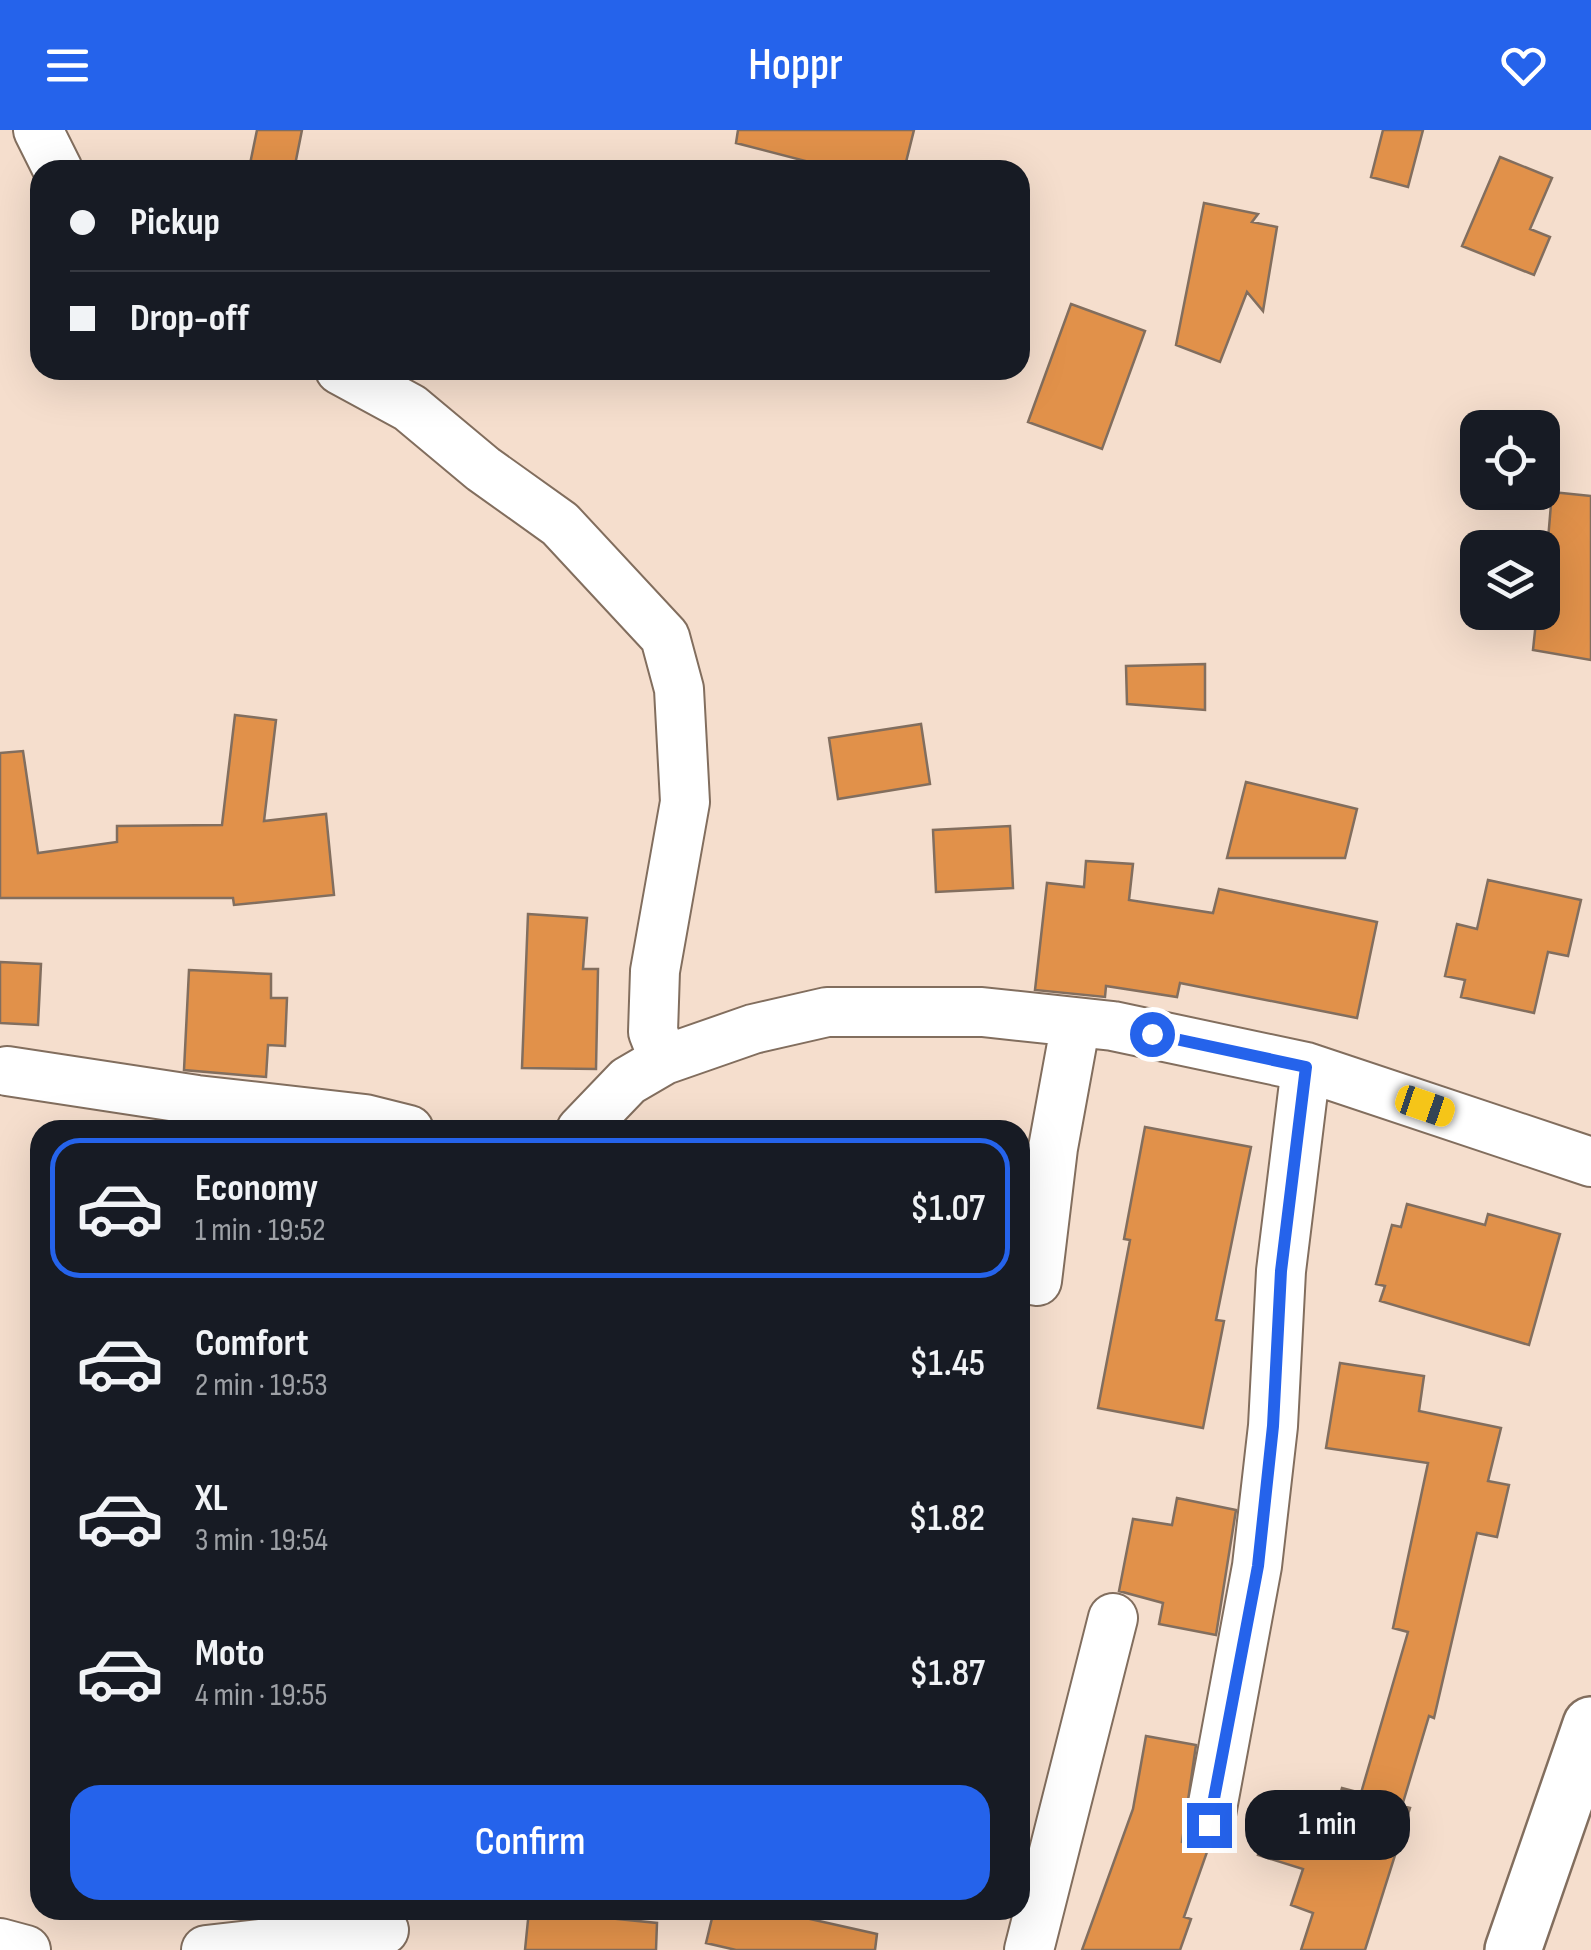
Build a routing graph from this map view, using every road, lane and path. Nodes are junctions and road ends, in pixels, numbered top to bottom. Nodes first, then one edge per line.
1 (38, 130) edge
2 (53, 160) edge
3 (358, 380) edge
4 (1076, 1022) junction
5 (664, 1060) junction
6 (1306, 1067) junction
7 (7, 1071) dead end
8 (368, 1120) edge
9 (591, 1120) edge
10 (1591, 1162) edge
11 (1037, 1281) dead end
12 (1113, 1618) dead end
13 (1591, 1725) edge
14 (1209, 1825) dead end
15 (386, 1930) edge
16 (0, 1943) edge
17 (26, 1950) edge
18 (206, 1950) edge
19 (1029, 1950) edge
20 (1513, 1950) edge

1 - 2 street
3 - 5 street
4 - 5 street
4 - 6 street
4 - 11 street
5 - 9 street
6 - 10 street
6 - 14 street
7 - 8 street
12 - 19 street
13 - 20 highway
15 - 18 street
16 - 17 street

